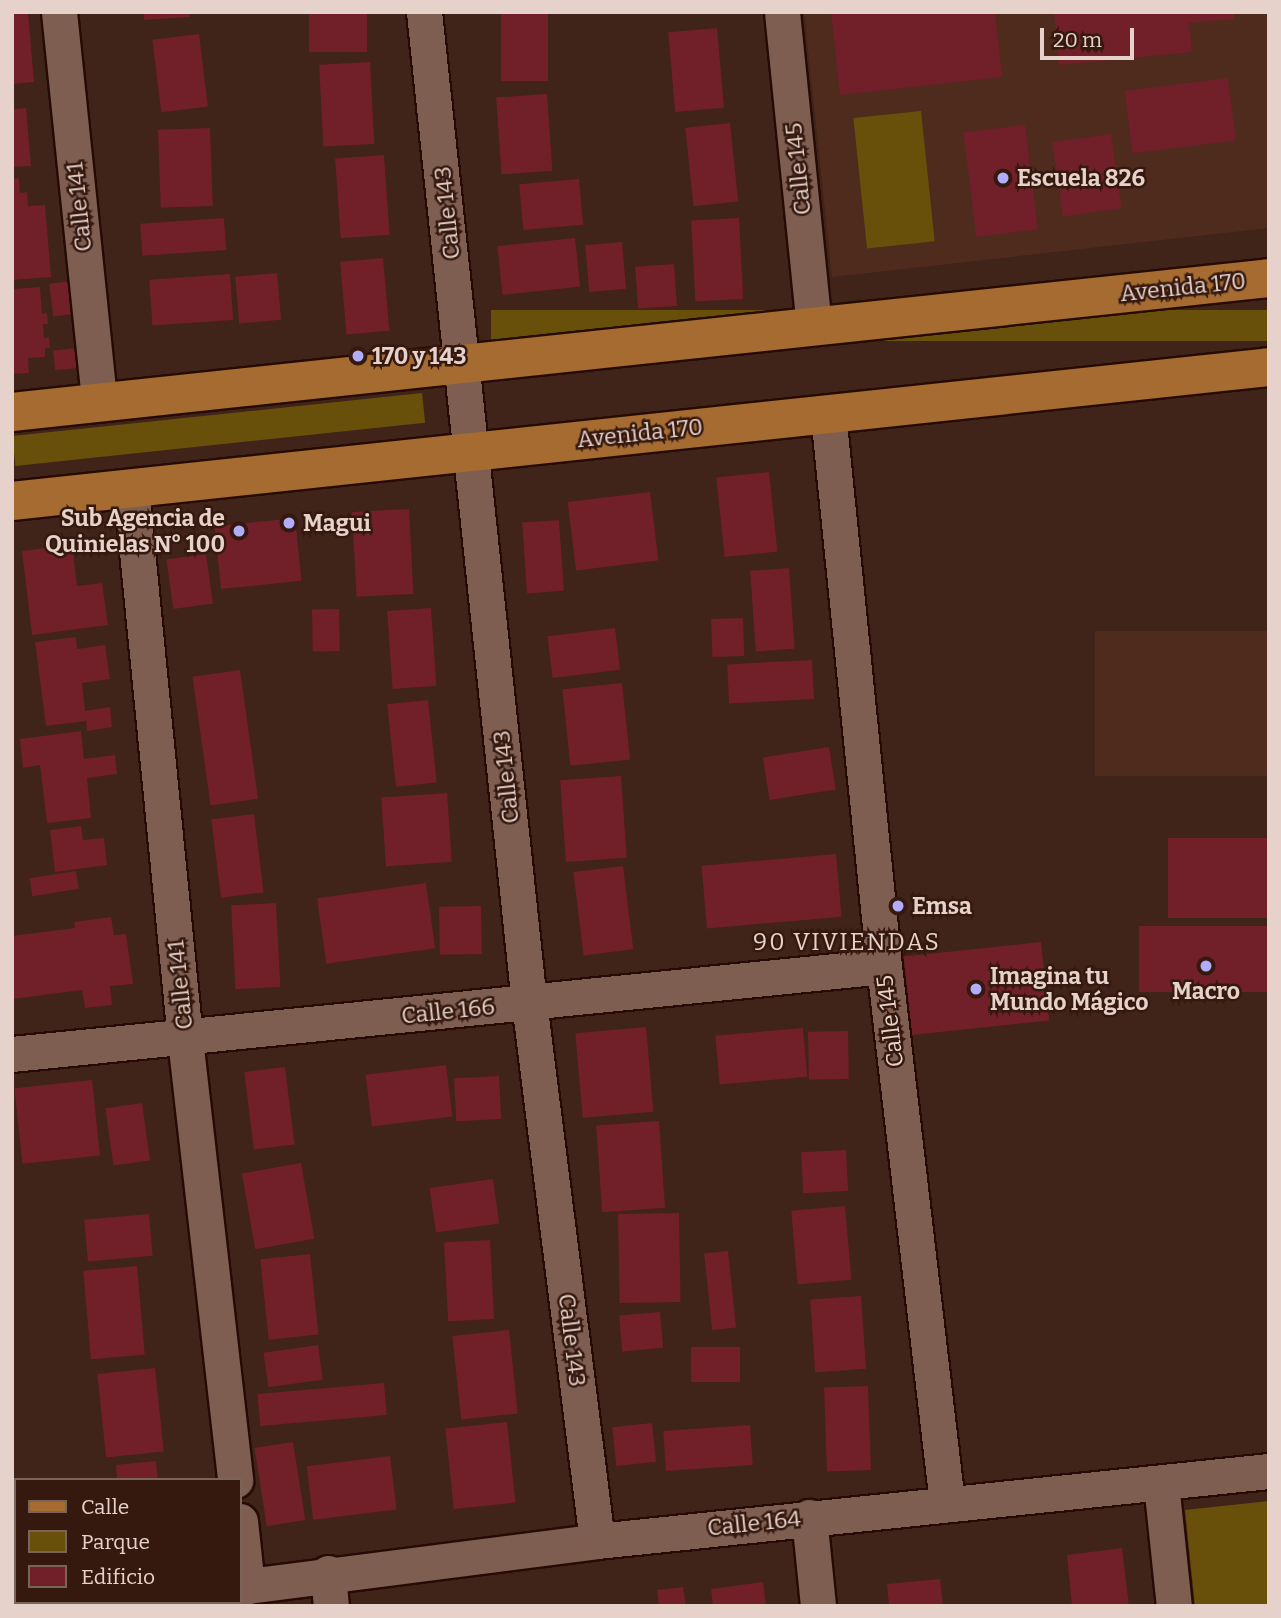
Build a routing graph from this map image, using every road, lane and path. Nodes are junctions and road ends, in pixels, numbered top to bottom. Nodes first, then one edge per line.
1 (59, 12) edge
2 (424, 12) edge
3 (782, 12) edge
4 (1269, 278) edge
5 (814, 326) junction
6 (464, 363) junction
7 (1269, 367) edge
8 (99, 402) junction
9 (12, 412) edge
10 (828, 414) junction
11 (472, 450) junction
12 (131, 490) junction
13 (12, 501) edge
14 (884, 966) junction
15 (529, 1002) junction
16 (185, 1039) junction
17 (12, 1054) edge
18 (1269, 1471) edge
19 (235, 1478) edge
20 (1161, 1483) junction
21 (947, 1503) junction
22 (809, 1517) junction
23 (597, 1541) junction
24 (242, 1554) edge
25 (244, 1587) edge
26 (329, 1589) edge
27 (76, 1604) edge
28 (58, 1606) edge
29 (818, 1606) edge
30 (1174, 1606) edge

1 - 8 street, Calle 141
2 - 6 street, Calle 143
3 - 5 street, Calle 145
4 - 5 main road, Avenida 170
5 - 6 main road, Avenida 170
6 - 8 main road, Avenida 170
6 - 11 street, Calle 143
7 - 10 main road, Avenida 170
8 - 9 main road, Avenida 170
10 - 11 main road, Avenida 170
10 - 14 street, Calle 145
11 - 12 main road, Avenida 170
11 - 15 street, Calle 143
12 - 13 main road, Avenida 170
12 - 16 street, Calle 141
14 - 15 street, Calle 166
14 - 21 street, Calle 145
15 - 16 street, Calle 166
15 - 23 street, Calle 143
16 - 17 street, Calle 166
16 - 19 street, Calle 141
18 - 20 street, Calle 164
20 - 21 street, Calle 164
20 - 30 street
21 - 22 street, Calle 164
22 - 23 street, Calle 164
22 - 29 street
23 - 26 street, Calle 164
24 - 25 street
25 - 26 street, Calle 164
27 - 28 street

